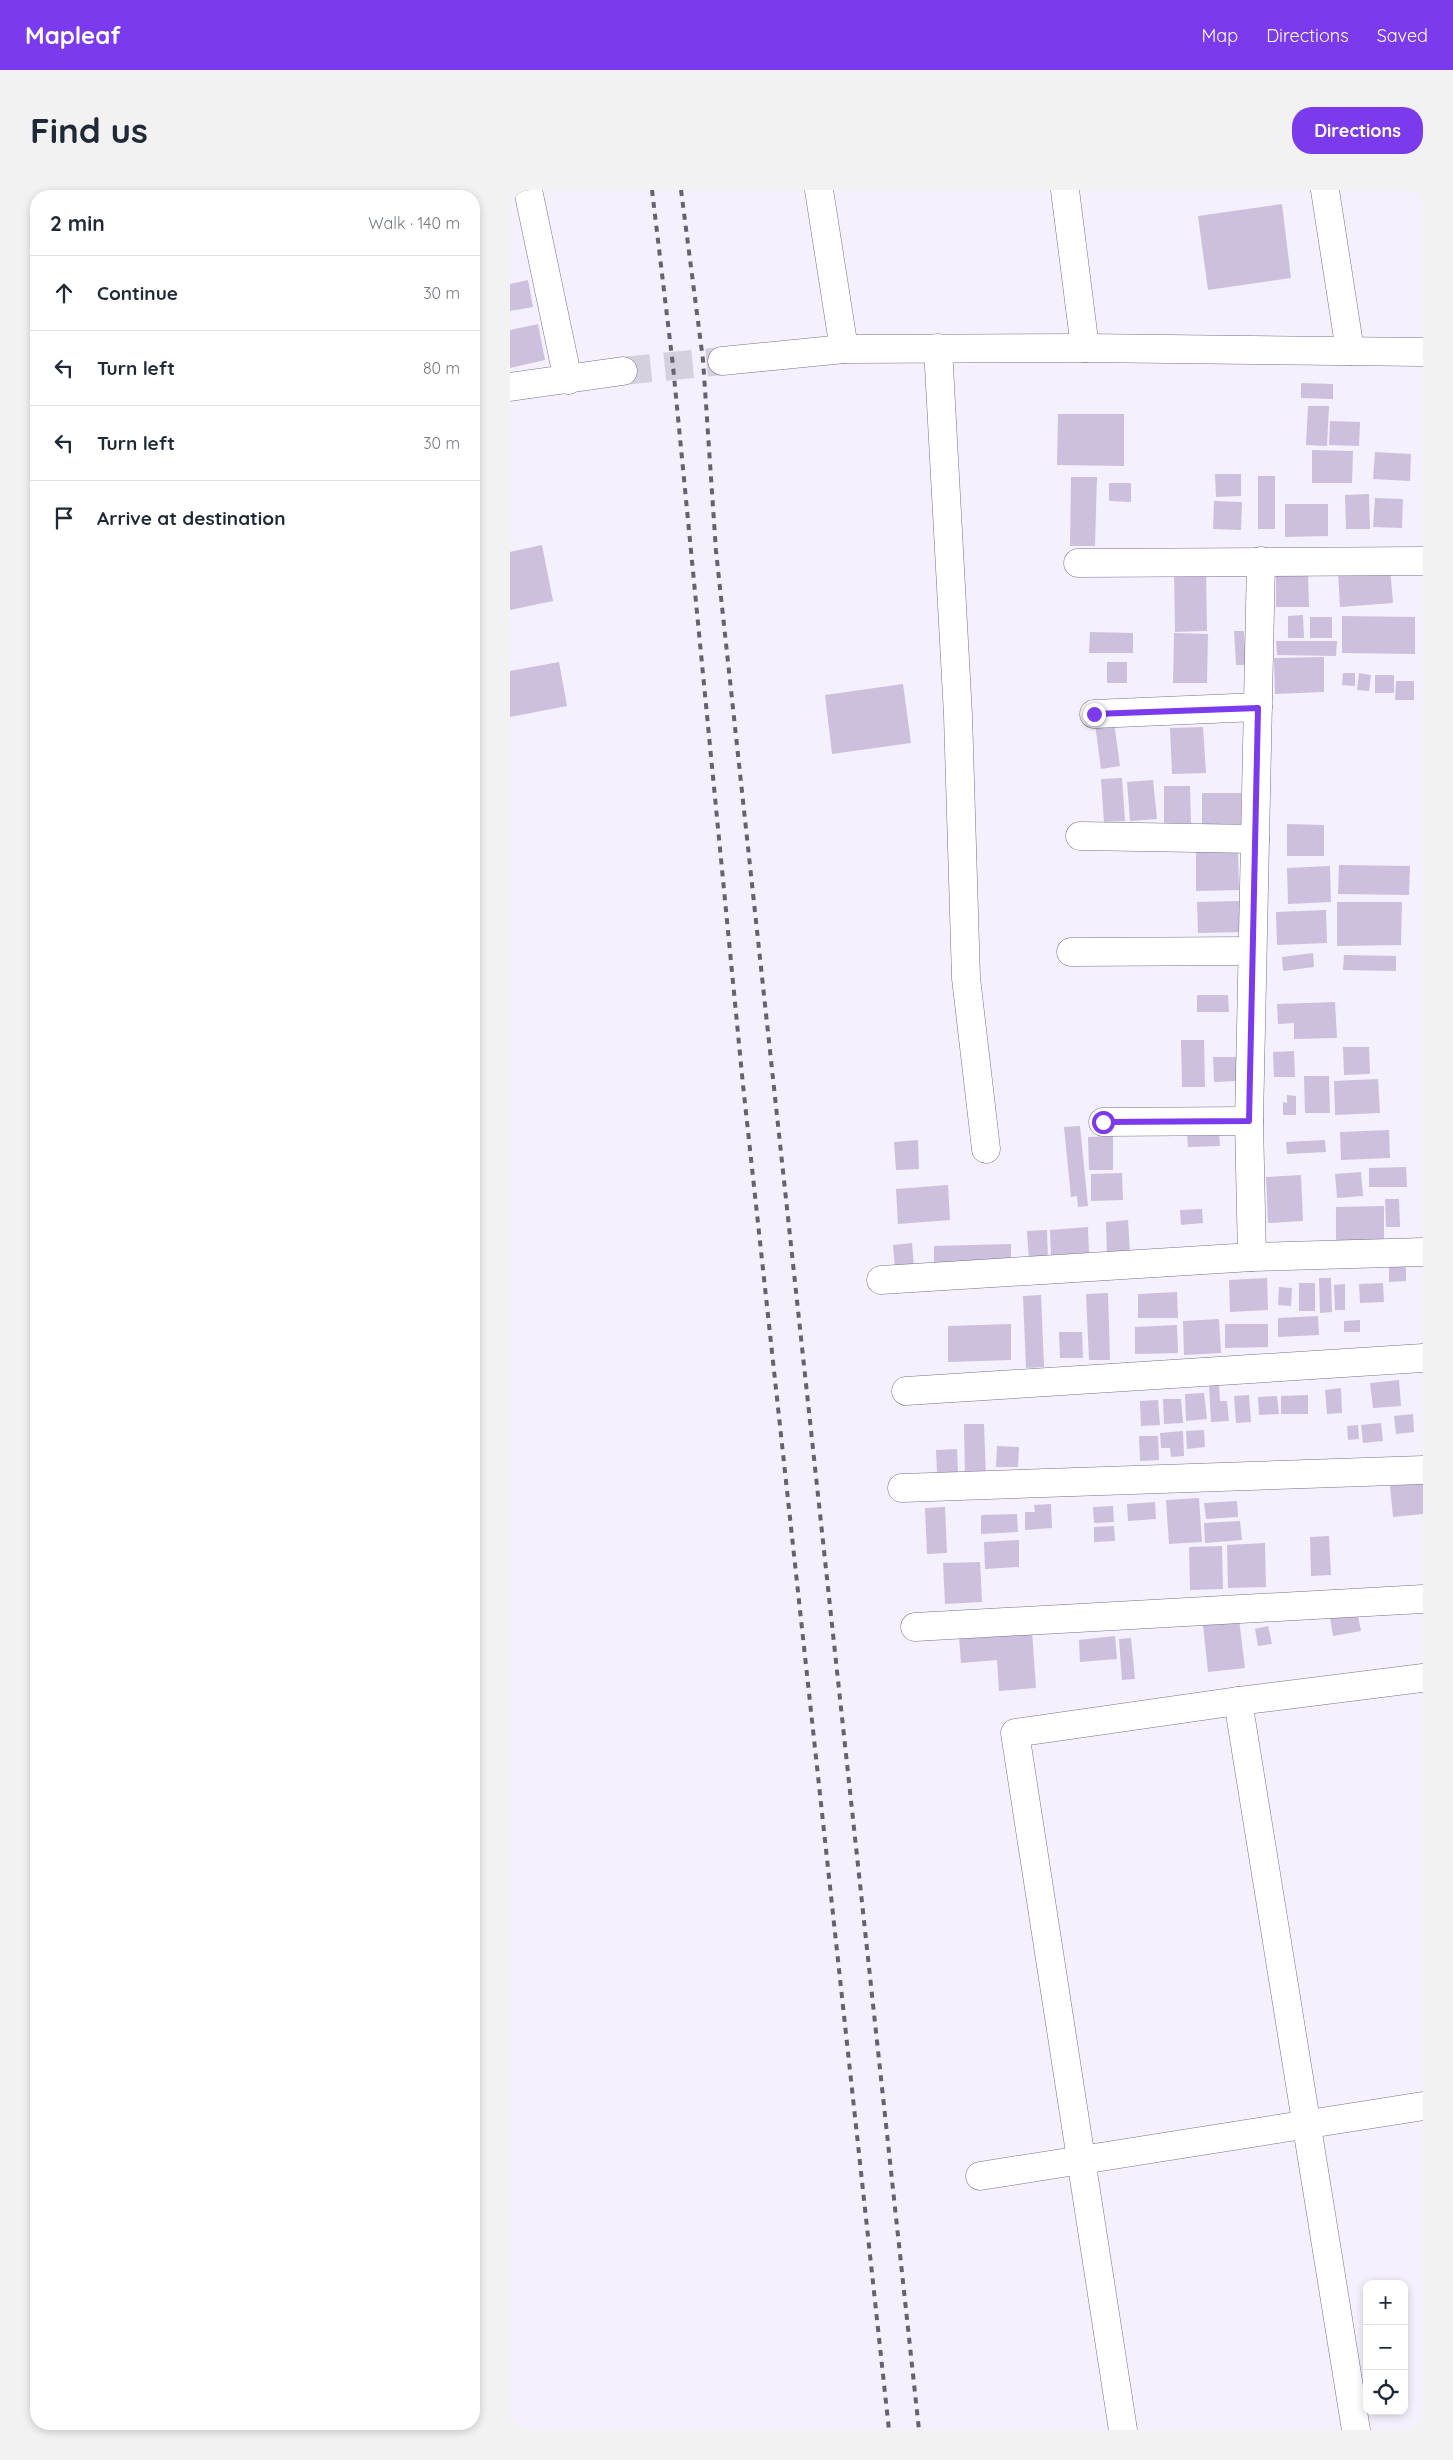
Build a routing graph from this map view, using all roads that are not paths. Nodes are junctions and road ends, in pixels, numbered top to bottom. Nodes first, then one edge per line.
1 (528, 190) edge
2 (819, 190) edge
3 (1065, 190) edge
4 (1325, 190) edge
5 (938, 348) junction
6 (1085, 348) junction
7 (844, 349) junction
8 (1350, 351) junction
9 (1423, 352) edge
10 (722, 361) tunnel mouth
11 (623, 372) tunnel mouth
12 (568, 380) junction
13 (510, 387) edge
14 (1423, 561) edge
15 (1261, 562) junction
16 (1078, 563) dead end
17 (1258, 708) junction
18 (1094, 714) dead end
19 (1080, 836) dead end
20 (1255, 839) junction
21 (1252, 951) junction
22 (1071, 952) dead end
23 (1249, 1121) junction
24 (1103, 1122) dead end
25 (986, 1149) dead end
26 (1423, 1252) edge
27 (1252, 1258) junction
28 (881, 1280) dead end
29 (1423, 1358) edge
30 (906, 1391) dead end
31 (1423, 1470) edge
32 (902, 1488) dead end
33 (1423, 1599) edge
34 (916, 1627) dead end
35 (1423, 1678) edge
36 (1238, 1701) junction
37 (1423, 2106) edge
38 (1307, 2124) junction
39 (1081, 2160) junction
40 (980, 2176) dead end
41 (1123, 2430) edge
42 (1356, 2430) edge

1 - 12 street
2 - 7 street
3 - 6 street
4 - 8 street
5 - 6 street
5 - 7 street
5 - 25 street
6 - 8 street
7 - 10 street
8 - 9 street
11 - 12 street
12 - 13 street
14 - 15 street
15 - 16 street
15 - 17 street
17 - 18 street
17 - 20 street
19 - 20 street
20 - 21 street
21 - 22 street
21 - 23 street
23 - 24 street
23 - 27 street
26 - 27 street
27 - 28 street
29 - 30 street
31 - 32 street
33 - 34 street
35 - 36 street
36 - 38 street
36 - 39 street
37 - 38 street
38 - 39 street
38 - 42 street
39 - 40 street
39 - 41 street

